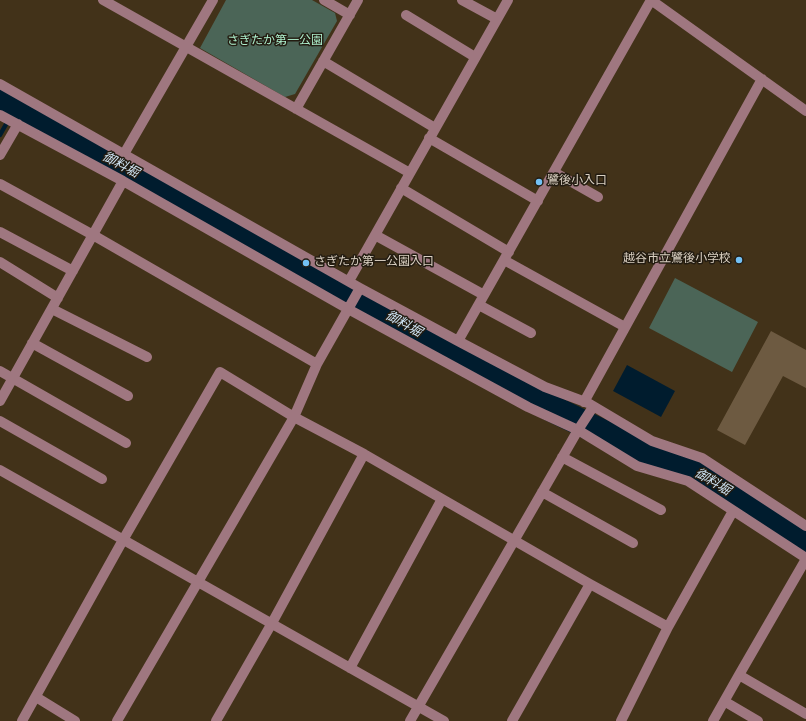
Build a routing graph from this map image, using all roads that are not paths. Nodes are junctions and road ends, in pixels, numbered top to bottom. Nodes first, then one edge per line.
1 (103, 0) edge
2 (213, 0) edge
3 (324, 0) edge
4 (358, 0) edge
5 (462, 0) edge
6 (508, 0) edge
7 (651, 0) edge
8 (350, 15) junction
9 (406, 15) dead end
10 (497, 19) junction
11 (186, 47) junction
12 (475, 57) junction
13 (323, 61) junction
14 (762, 79) junction
15 (0, 84) edge
16 (296, 109) junction
17 (806, 111) edge
18 (1, 116) edge
19 (15, 123) junction
20 (435, 128) junction
21 (429, 138) junction
22 (124, 154) junction
23 (0, 155) edge
24 (554, 172) junction
25 (410, 173) junction
26 (123, 181) junction
27 (0, 184) edge
28 (401, 188) junction
29 (598, 197) dead end
30 (538, 201) junction
31 (0, 232) edge
32 (93, 235) junction
33 (375, 235) junction
34 (507, 256) junction
35 (0, 262) edge
36 (73, 271) junction
37 (349, 281) junction
38 (359, 290) junction
39 (484, 295) junction
40 (58, 298) junction
41 (479, 305) junction
42 (349, 307) junction
43 (52, 309) junction
44 (625, 327) junction
45 (531, 333) dead end
46 (458, 341) junction
47 (32, 343) junction
48 (147, 357) dead end
49 (317, 364) junction
50 (0, 371) edge
51 (13, 378) junction
52 (128, 396) dead end
53 (0, 401) edge
54 (584, 402) junction
55 (594, 407) junction
56 (294, 417) junction
57 (0, 421) edge
58 (578, 428) junction
59 (126, 443) dead end
60 (364, 454) junction
61 (562, 457) junction
62 (0, 470) edge
63 (102, 479) dead end
64 (542, 492) junction
65 (442, 499) junction
66 (661, 510) dead end
67 (733, 511) junction
68 (806, 526) edge
69 (123, 540) junction
70 (514, 540) junction
71 (633, 543) dead end
72 (806, 558) edge
73 (198, 582) junction
74 (590, 584) junction
75 (272, 623) junction
76 (668, 627) junction
77 (350, 668) junction
78 (739, 675) junction
79 (36, 697) junction
80 (729, 704) dead end
81 (418, 706) junction
82 (806, 714) edge
83 (22, 721) edge
84 (75, 721) edge
85 (117, 721) edge
86 (216, 721) edge
87 (410, 721) edge
88 (444, 721) edge
89 (512, 721) edge
90 (621, 721) edge
91 (713, 721) edge
92 (758, 721) edge

1 - 11 street
2 - 11 street
3 - 8 street
4 - 8 street
5 - 10 street
6 - 10 street
7 - 14 street
7 - 24 street
8 - 13 street
9 - 12 street
10 - 12 street
11 - 16 street
11 - 22 street
12 - 20 street
13 - 16 street
13 - 20 street
14 - 17 street
14 - 44 street
15 - 22 street
16 - 25 street
18 - 19 street
19 - 23 street
19 - 26 street
20 - 21 street
21 - 25 street
21 - 30 street
22 - 37 street
24 - 29 street
24 - 30 street
25 - 28 street
26 - 32 street
26 - 42 street
27 - 32 street
28 - 33 street
28 - 34 street
30 - 34 street
31 - 36 street
32 - 36 street
32 - 49 street
33 - 37 street
33 - 39 street
34 - 39 street
34 - 44 street
35 - 40 street
36 - 40 street
37 - 38 street
38 - 42 street
38 - 46 street
39 - 41 street
40 - 43 street
41 - 45 street
41 - 46 street
42 - 49 street
42 - 58 street
43 - 47 street
43 - 48 street
44 - 54 street
46 - 54 street
47 - 51 street
47 - 52 street
49 - 56 street
50 - 51 street
51 - 53 street
51 - 59 street
54 - 55 street
55 - 58 street
55 - 68 street
56 - 60 street
56 - 69 street
56 - 73 street
57 - 63 street
58 - 61 street
58 - 67 street
60 - 65 street
60 - 75 street
61 - 64 street
61 - 66 street
62 - 69 street
64 - 70 street
64 - 71 street
65 - 70 street
65 - 77 street
67 - 72 street
67 - 76 street
69 - 73 street
69 - 79 street
70 - 74 street
70 - 81 street
72 - 78 street
73 - 75 street
73 - 85 street
74 - 76 street
74 - 89 street
75 - 77 street
75 - 86 street
76 - 90 street
77 - 81 street
78 - 82 street
78 - 91 street
79 - 83 street
79 - 84 street
80 - 92 street
81 - 87 street
81 - 88 street

